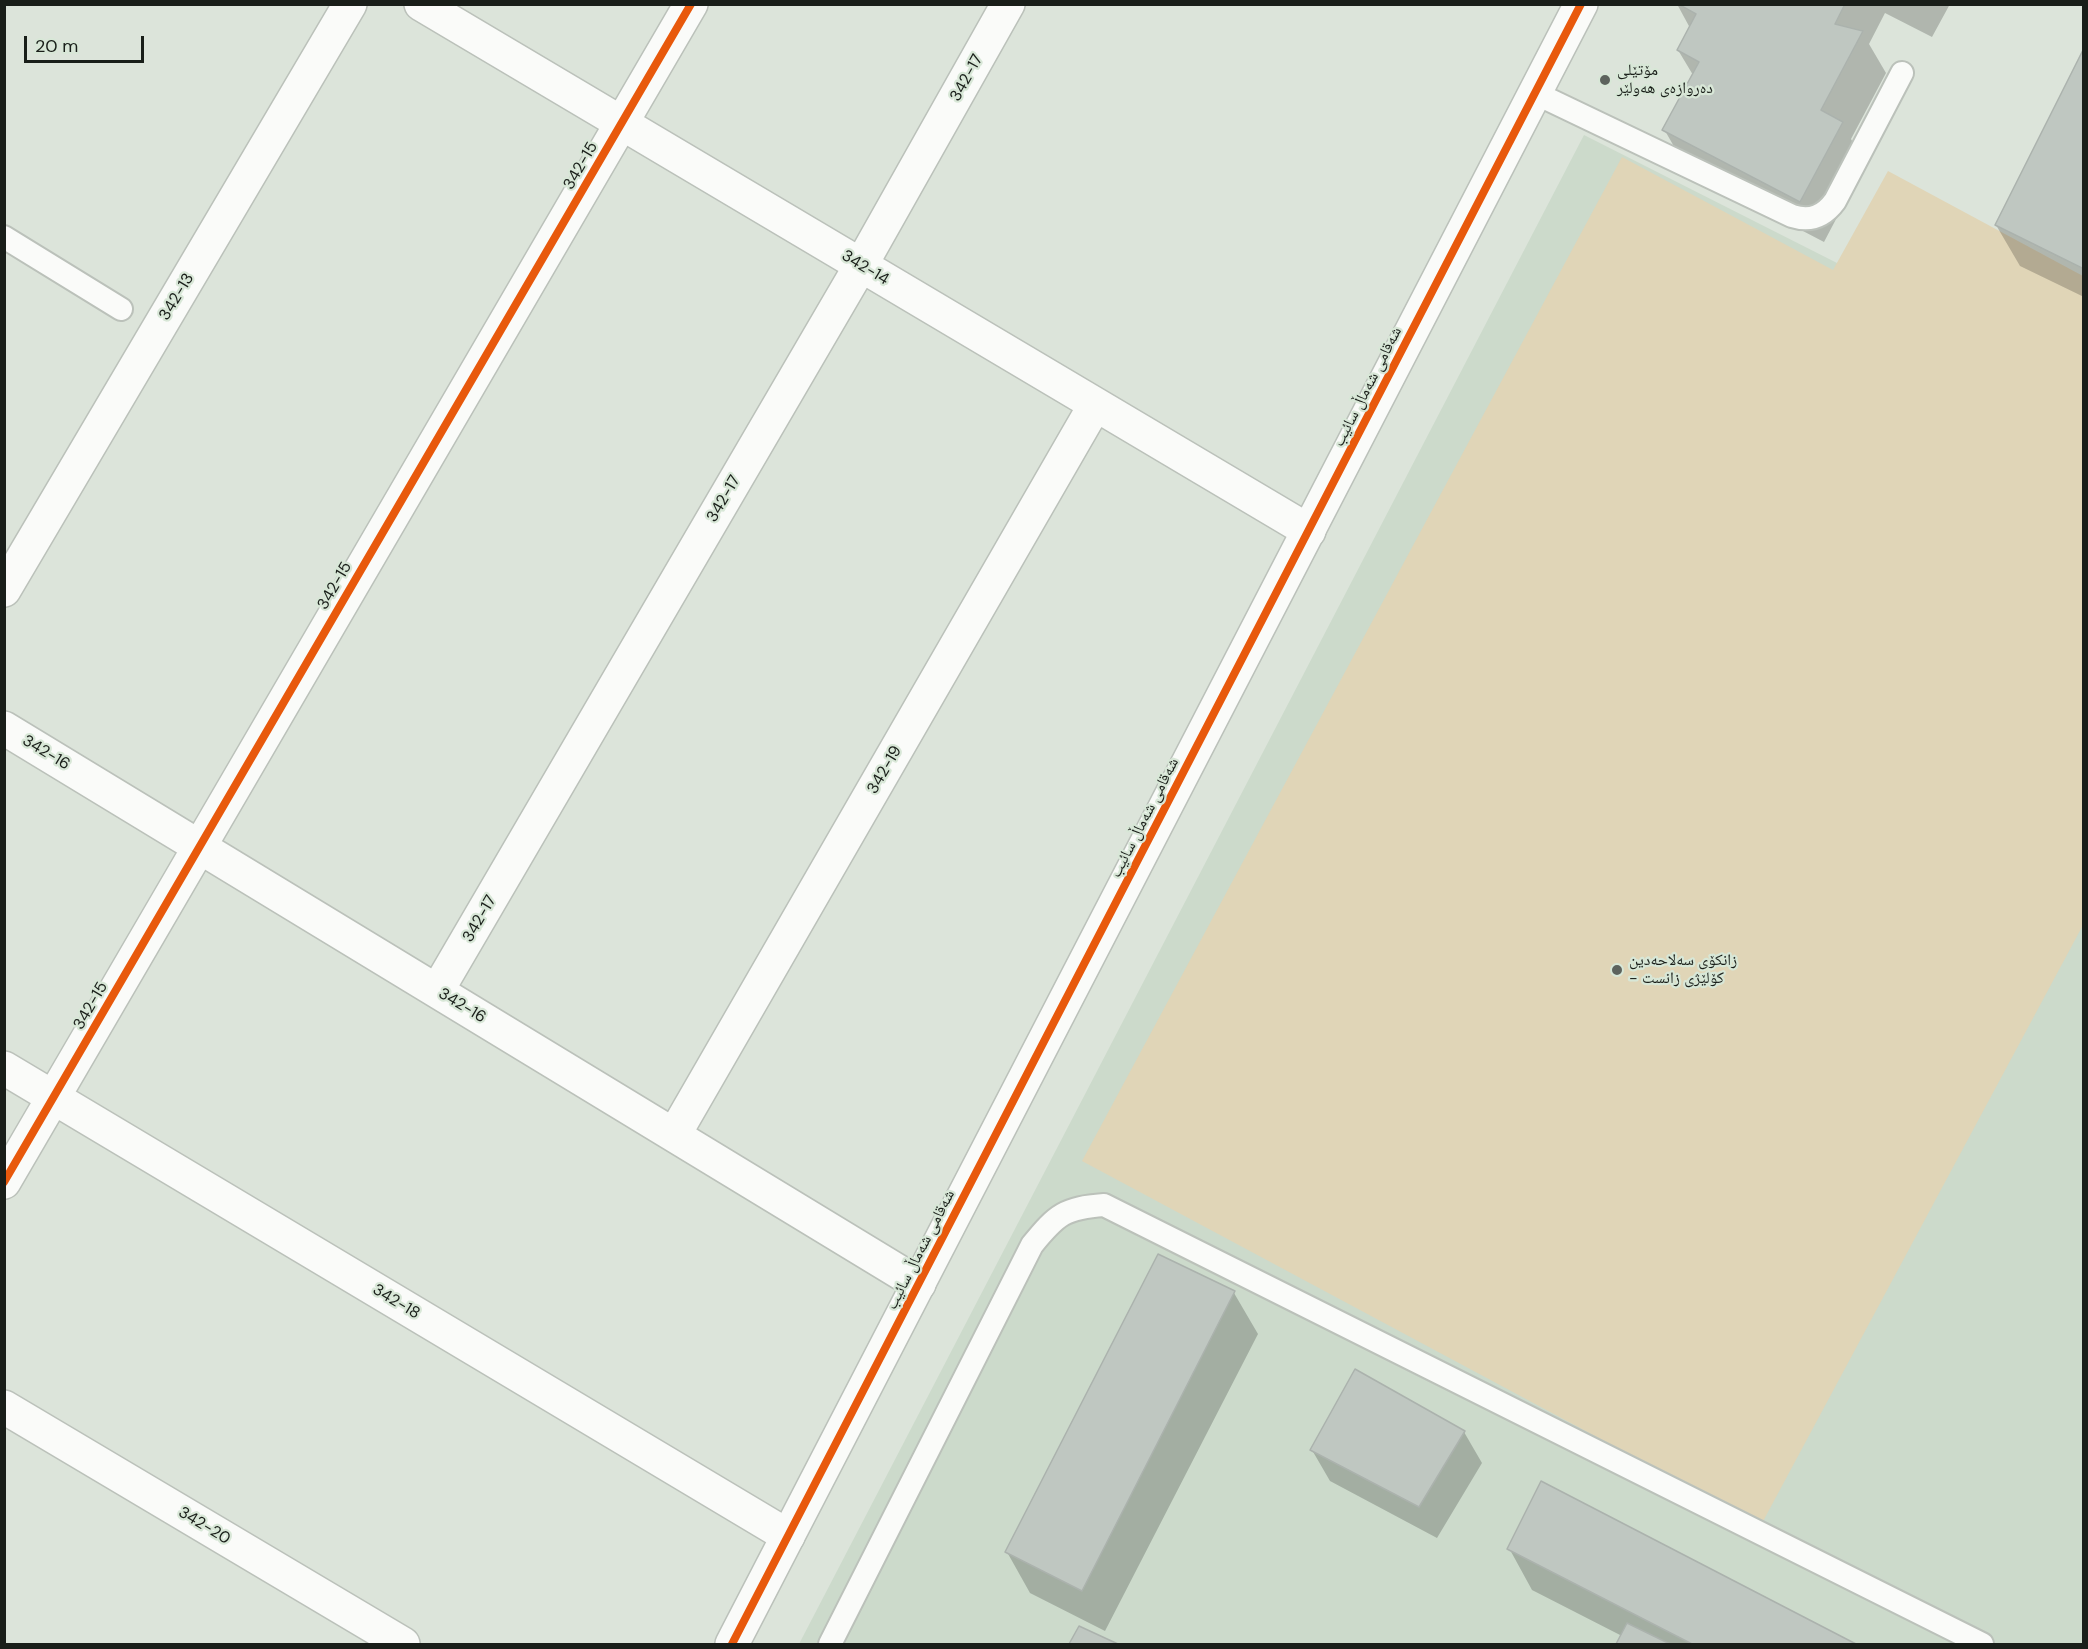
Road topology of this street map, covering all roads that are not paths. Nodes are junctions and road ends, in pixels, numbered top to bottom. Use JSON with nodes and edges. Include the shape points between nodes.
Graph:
{"nodes":[{"id":1,"x":350,"y":4,"type":"edge"},
{"id":2,"x":421,"y":4,"type":"edge"},
{"id":3,"x":691,"y":4,"type":"edge"},
{"id":4,"x":1008,"y":4,"type":"edge"},
{"id":5,"x":1581,"y":4,"type":"edge"},
{"id":6,"x":1902,"y":73,"type":"dead end"},
{"id":7,"x":1535,"y":93,"type":"junction"},
{"id":8,"x":621,"y":123,"type":"junction"},
{"id":9,"x":4,"y":237,"type":"edge"},
{"id":10,"x":861,"y":265,"type":"junction"},
{"id":11,"x":121,"y":309,"type":"dead end"},
{"id":12,"x":1095,"y":405,"type":"junction"},
{"id":13,"x":1309,"y":531,"type":"junction"},
{"id":14,"x":4,"y":590,"type":"edge"},
{"id":15,"x":4,"y":728,"type":"edge"},
{"id":16,"x":199,"y":846,"type":"junction"},
{"id":17,"x":437,"y":991,"type":"junction"},
{"id":18,"x":4,"y":1068,"type":"edge"},
{"id":19,"x":53,"y":1097,"type":"junction"},
{"id":20,"x":674,"y":1135,"type":"junction"},
{"id":21,"x":4,"y":1182,"type":"edge"},
{"id":22,"x":919,"y":1284,"type":"junction"},
{"id":23,"x":4,"y":1407,"type":"edge"},
{"id":24,"x":788,"y":1536,"type":"junction"},
{"id":25,"x":403,"y":1644,"type":"edge"},
{"id":26,"x":732,"y":1644,"type":"edge"},
{"id":27,"x":830,"y":1644,"type":"edge"},
{"id":28,"x":1982,"y":1644,"type":"edge"}],
"edges":[{"from":1,"to":14,"type":"street","name":"342-13"},
{"from":2,"to":8,"type":"street","name":"342-14"},
{"from":3,"to":8,"type":"street","name":"342-15"},
{"from":4,"to":10,"type":"street","name":"342-17"},
{"from":5,"to":7,"type":"street","name":"شەقامی شەماڵ سائیب"},
{"from":6,"to":7,"type":"lane","via":[[1835,201],[1822,215],[1812,218],[1792,216]]},
{"from":7,"to":13,"type":"street","name":"شەقامی شەماڵ سائیب"},
{"from":8,"to":10,"type":"street","name":"342-14"},
{"from":8,"to":16,"type":"street","name":"342-15"},
{"from":9,"to":11,"type":"lane"},
{"from":10,"to":12,"type":"street","name":"342-14"},
{"from":10,"to":17,"type":"street","name":"342-17"},
{"from":12,"to":13,"type":"street","name":"342-14"},
{"from":12,"to":20,"type":"street","name":"342-19"},
{"from":13,"to":22,"type":"street","name":"شەقامی شەماڵ سائیب"},
{"from":15,"to":16,"type":"street","name":"342-16"},
{"from":16,"to":17,"type":"street","name":"342-16"},
{"from":16,"to":19,"type":"street","name":"342-15"},
{"from":17,"to":20,"type":"street","name":"342-16"},
{"from":18,"to":19,"type":"street","name":"342-18"},
{"from":19,"to":21,"type":"street","name":"342-15"},
{"from":19,"to":24,"type":"street","name":"342-18"},
{"from":20,"to":22,"type":"street","name":"342-16"},
{"from":22,"to":24,"type":"street","name":"شەقامی شەماڵ سائیب"},
{"from":23,"to":25,"type":"street","name":"342-20"},
{"from":24,"to":26,"type":"street","name":"شەقامی شەماڵ سائیب"},
{"from":27,"to":28,"type":"lane","via":[[1032,1245],[1050,1222],[1074,1208],[1104,1205]]}]}
